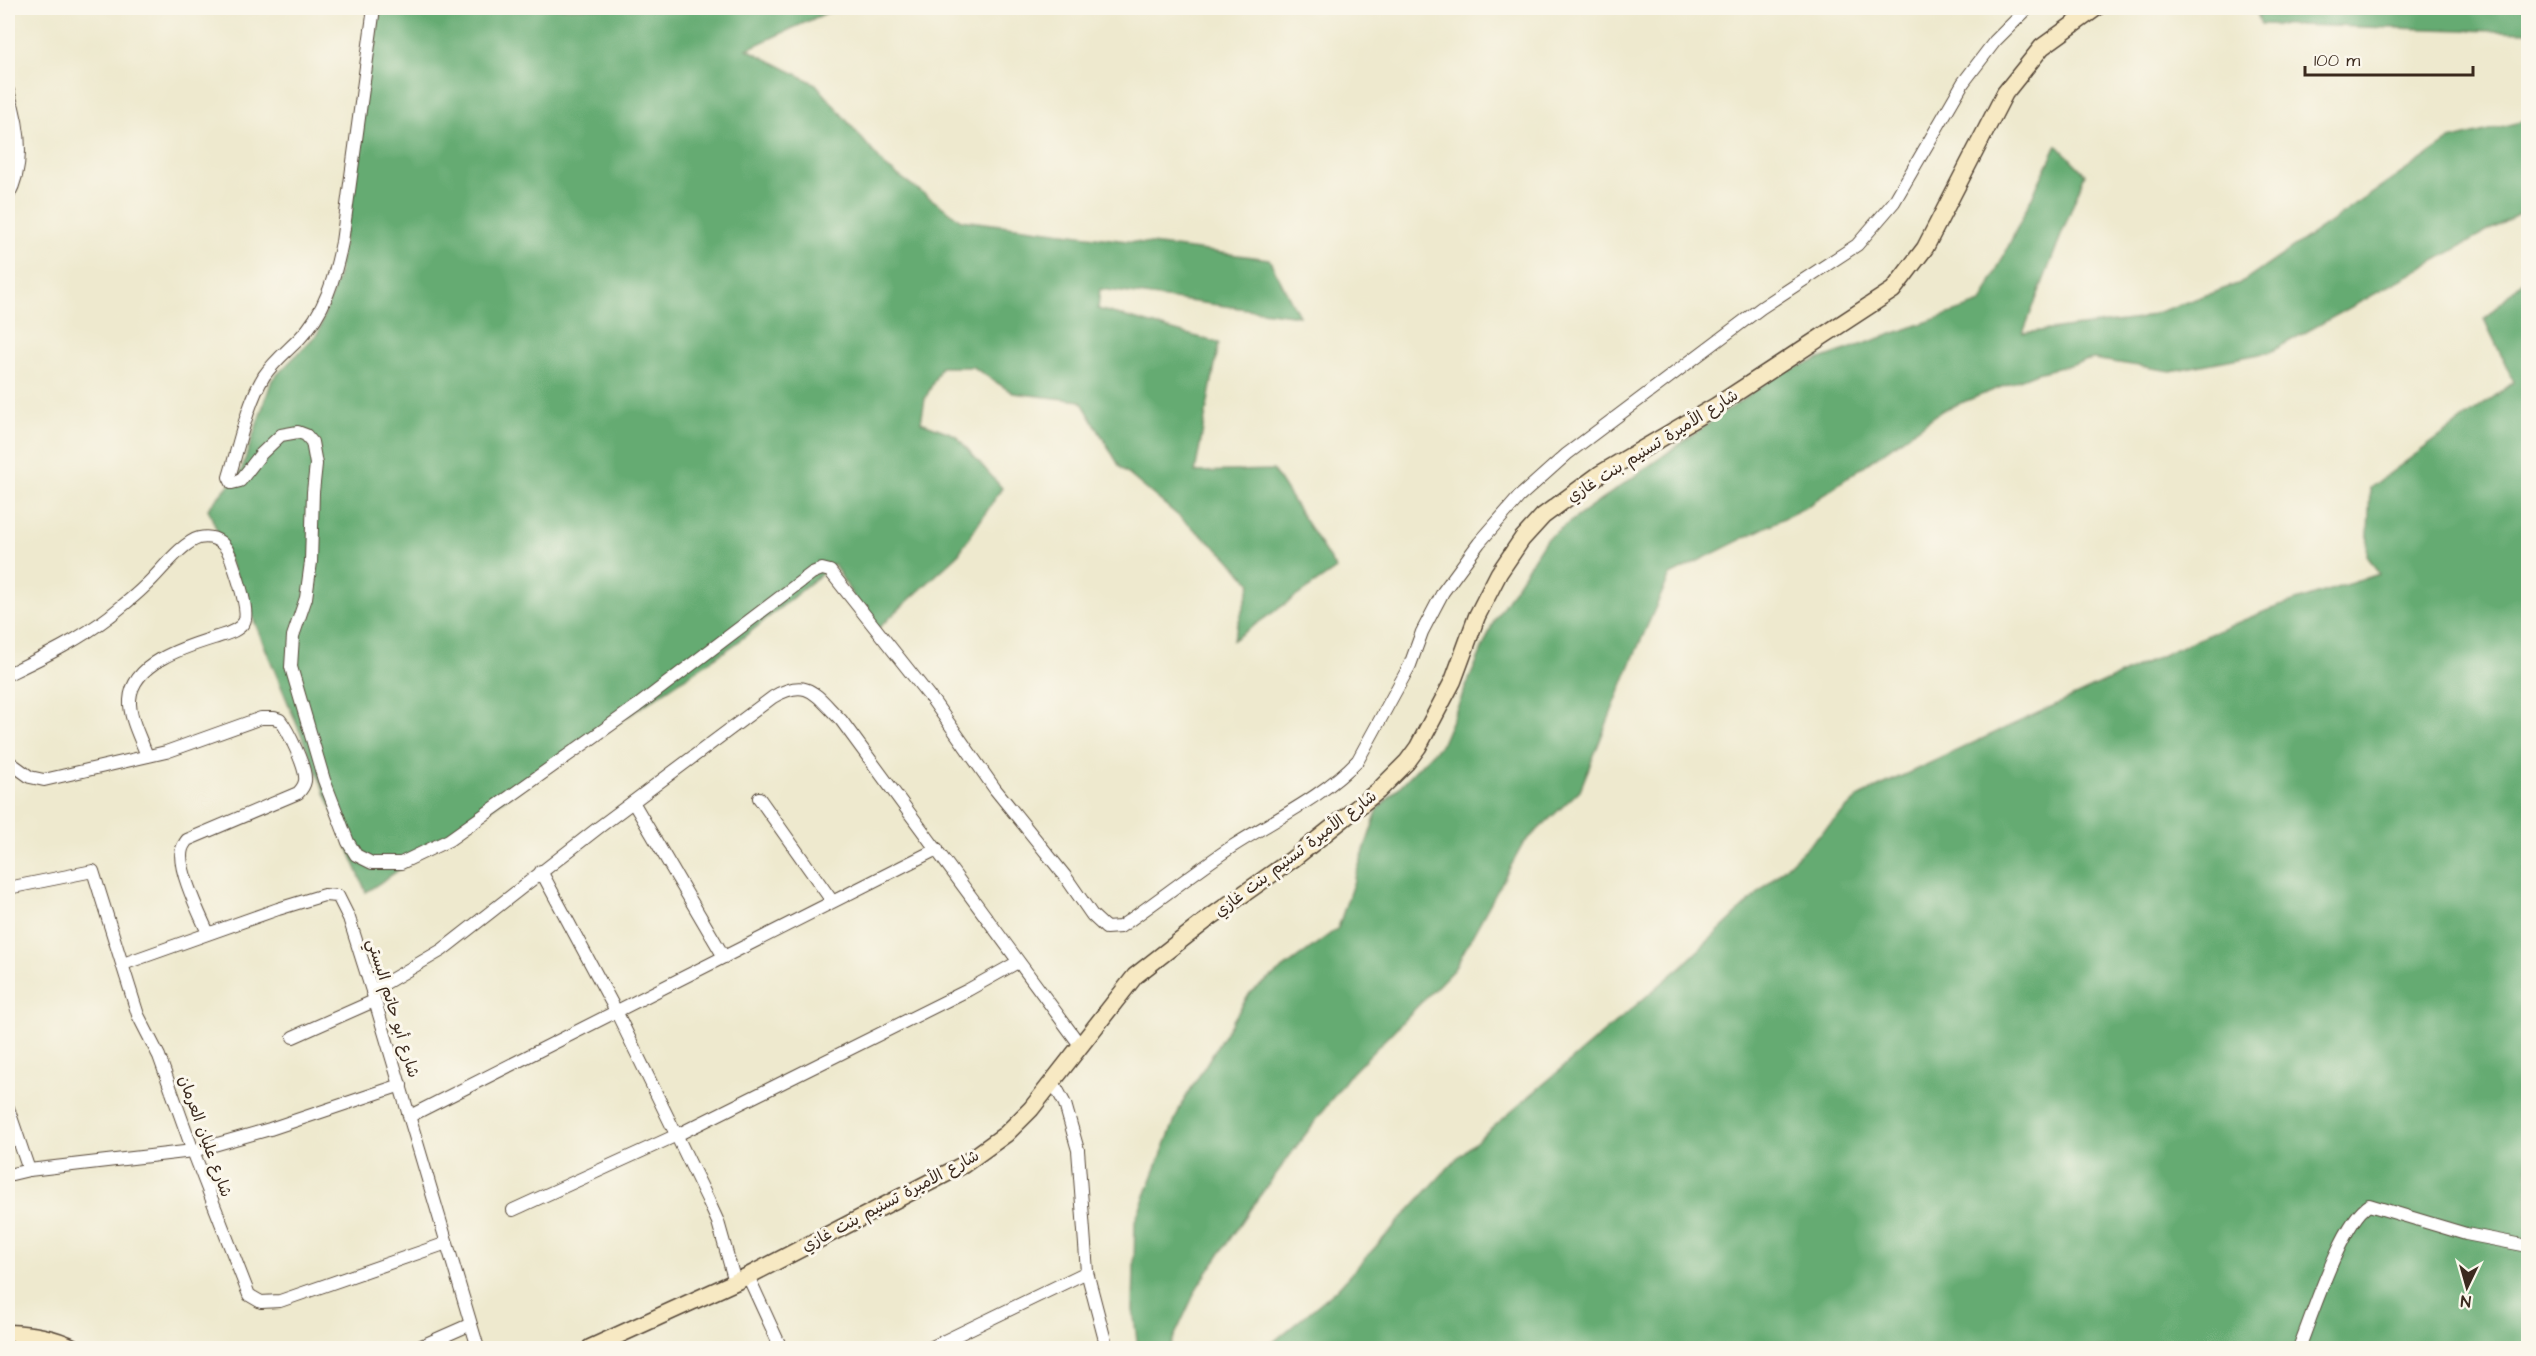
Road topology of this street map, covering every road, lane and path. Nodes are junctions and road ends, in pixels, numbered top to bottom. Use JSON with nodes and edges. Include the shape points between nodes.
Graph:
{"nodes":[{"id":1,"x":374,"y":8,"type":"edge"},
{"id":2,"x":2028,"y":8,"type":"edge"},
{"id":3,"x":2096,"y":8,"type":"edge"},
{"id":4,"x":8,"y":91,"type":"edge"},
{"id":5,"x":12,"y":169,"type":"edge"},
{"id":6,"x":8,"y":196,"type":"edge"},
{"id":7,"x":8,"y":674,"type":"edge"},
{"id":8,"x":147,"y":756,"type":"junction"},
{"id":9,"x":8,"y":761,"type":"edge"},
{"id":10,"x":759,"y":798,"type":"dead end"},
{"id":11,"x":633,"y":802,"type":"junction"},
{"id":12,"x":937,"y":849,"type":"junction"},
{"id":13,"x":541,"y":871,"type":"junction"},
{"id":14,"x":8,"y":888,"type":"edge"},
{"id":15,"x":832,"y":901,"type":"junction"},
{"id":16,"x":208,"y":933,"type":"junction"},
{"id":17,"x":724,"y":957,"type":"junction"},
{"id":18,"x":1018,"y":962,"type":"junction"},
{"id":19,"x":123,"y":964,"type":"junction"},
{"id":20,"x":373,"y":996,"type":"junction"},
{"id":21,"x":615,"y":1011,"type":"junction"},
{"id":22,"x":293,"y":1037,"type":"dead end"},
{"id":23,"x":1080,"y":1045,"type":"junction"},
{"id":24,"x":1052,"y":1080,"type":"junction"},
{"id":25,"x":401,"y":1085,"type":"junction"},
{"id":26,"x":8,"y":1108,"type":"edge"},
{"id":27,"x":410,"y":1116,"type":"junction"},
{"id":28,"x":677,"y":1135,"type":"junction"},
{"id":29,"x":193,"y":1151,"type":"junction"},
{"id":30,"x":29,"y":1170,"type":"junction"},
{"id":31,"x":8,"y":1175,"type":"edge"},
{"id":32,"x":513,"y":1210,"type":"dead end"},
{"id":33,"x":447,"y":1243,"type":"junction"},
{"id":34,"x":2529,"y":1246,"type":"edge"},
{"id":35,"x":1088,"y":1272,"type":"junction"},
{"id":36,"x":742,"y":1279,"type":"junction"},
{"id":37,"x":470,"y":1325,"type":"junction"},
{"id":38,"x":8,"y":1333,"type":"edge"},
{"id":39,"x":75,"y":1348,"type":"edge"},
{"id":40,"x":417,"y":1348,"type":"edge"},
{"id":41,"x":478,"y":1348,"type":"edge"},
{"id":42,"x":590,"y":1348,"type":"edge"},
{"id":43,"x":782,"y":1348,"type":"edge"},
{"id":44,"x":930,"y":1348,"type":"edge"},
{"id":45,"x":1107,"y":1348,"type":"edge"},
{"id":46,"x":2299,"y":1348,"type":"edge"}],
"edges":[{"from":1,"to":2,"type":"street","via":[[342,242],[333,280],[308,328],[263,377],[229,477],[232,483],[240,481],[276,438],[286,432],[303,433],[312,442],[316,464],[309,582],[293,636],[291,667],[324,780],[356,855],[372,863],[401,863],[449,840],[822,569],[830,571],[934,702],[1092,915],[1102,926],[1113,929],[1346,773],[1358,760],[1410,665],[1443,592],[1519,497],[1567,454],[1761,308],[1857,245],[1894,202],[1963,83],[1995,41]]},
{"from":3,"to":23,"type":"main road","name":"شارع الأميرة تسنيم بنت غازي","via":[[2042,47],[2005,93],[1925,248],[1893,290],[1716,406],[1600,474],[1543,516],[1499,573],[1477,616],[1453,681],[1407,762],[1378,791],[1293,859],[1151,962],[1129,983]]},
{"from":4,"to":5,"type":"street","via":[[17,130]]},
{"from":5,"to":6,"type":"street"},
{"from":7,"to":8,"type":"street","via":[[70,642],[109,616],[197,539],[217,539],[226,546],[239,580],[245,621],[234,631],[167,656],[139,677],[130,700]]},
{"from":8,"to":9,"type":"street","via":[[44,780],[30,777]]},
{"from":8,"to":16,"type":"street","via":[[270,717],[283,724],[303,768],[305,782],[298,793],[187,840],[181,860]]},
{"from":10,"to":15,"type":"street"},
{"from":11,"to":12,"type":"street","via":[[773,698],[800,687],[811,692],[841,720]]},
{"from":11,"to":13,"type":"street"},
{"from":11,"to":17,"type":"street"},
{"from":12,"to":15,"type":"street"},
{"from":12,"to":18,"type":"street"},
{"from":13,"to":20,"type":"street","via":[[442,950]]},
{"from":13,"to":21,"type":"street"},
{"from":14,"to":19,"type":"street","name":"شارع عليان العرمان","via":[[93,872]]},
{"from":15,"to":17,"type":"street"},
{"from":16,"to":19,"type":"street","name":"شارع أبو حاتم البستي"},
{"from":16,"to":20,"type":"street","name":"شارع أبو حاتم البستي","via":[[324,895],[338,896]]},
{"from":17,"to":21,"type":"street"},
{"from":18,"to":23,"type":"street"},
{"from":18,"to":28,"type":"street"},
{"from":19,"to":29,"type":"street","name":"شارع عليان العرمان","via":[[138,1016],[159,1056]]},
{"from":20,"to":22,"type":"street"},
{"from":20,"to":25,"type":"street","name":"شارع أبو حاتم البستي"},
{"from":21,"to":27,"type":"street"},
{"from":21,"to":28,"type":"street"},
{"from":23,"to":24,"type":"main road","name":"شارع الأميرة تسنيم بنت غازي"},
{"from":24,"to":35,"type":"street","via":[[1065,1104],[1078,1150]]},
{"from":24,"to":36,"type":"main road","name":"شارع الأميرة تسنيم بنت غازي","via":[[1006,1134],[963,1165]]},
{"from":25,"to":27,"type":"street","name":"شارع أبو حاتم البستي"},
{"from":25,"to":29,"type":"street"},
{"from":26,"to":30,"type":"street"},
{"from":27,"to":33,"type":"street","name":"شارع أبو حاتم البستي"},
{"from":28,"to":32,"type":"street"},
{"from":28,"to":36,"type":"street"},
{"from":29,"to":30,"type":"street"},
{"from":29,"to":33,"type":"street","name":"شارع عليان العرمان","via":[[243,1282],[255,1300],[280,1301]]},
{"from":30,"to":31,"type":"street"},
{"from":33,"to":37,"type":"street","name":"شارع أبو حاتم البستي"},
{"from":34,"to":46,"type":"street","via":[[2466,1234],[2369,1205],[2342,1241]]},
{"from":35,"to":44,"type":"street"},
{"from":35,"to":45,"type":"street"},
{"from":36,"to":42,"type":"main road","name":"شارع الأميرة تسنيم بنت غازي"},
{"from":36,"to":43,"type":"street"},
{"from":37,"to":40,"type":"street"},
{"from":37,"to":41,"type":"street","name":"شارع أبو حاتم البستي"},
{"from":38,"to":39,"type":"main road","via":[[59,1340]]}]}
